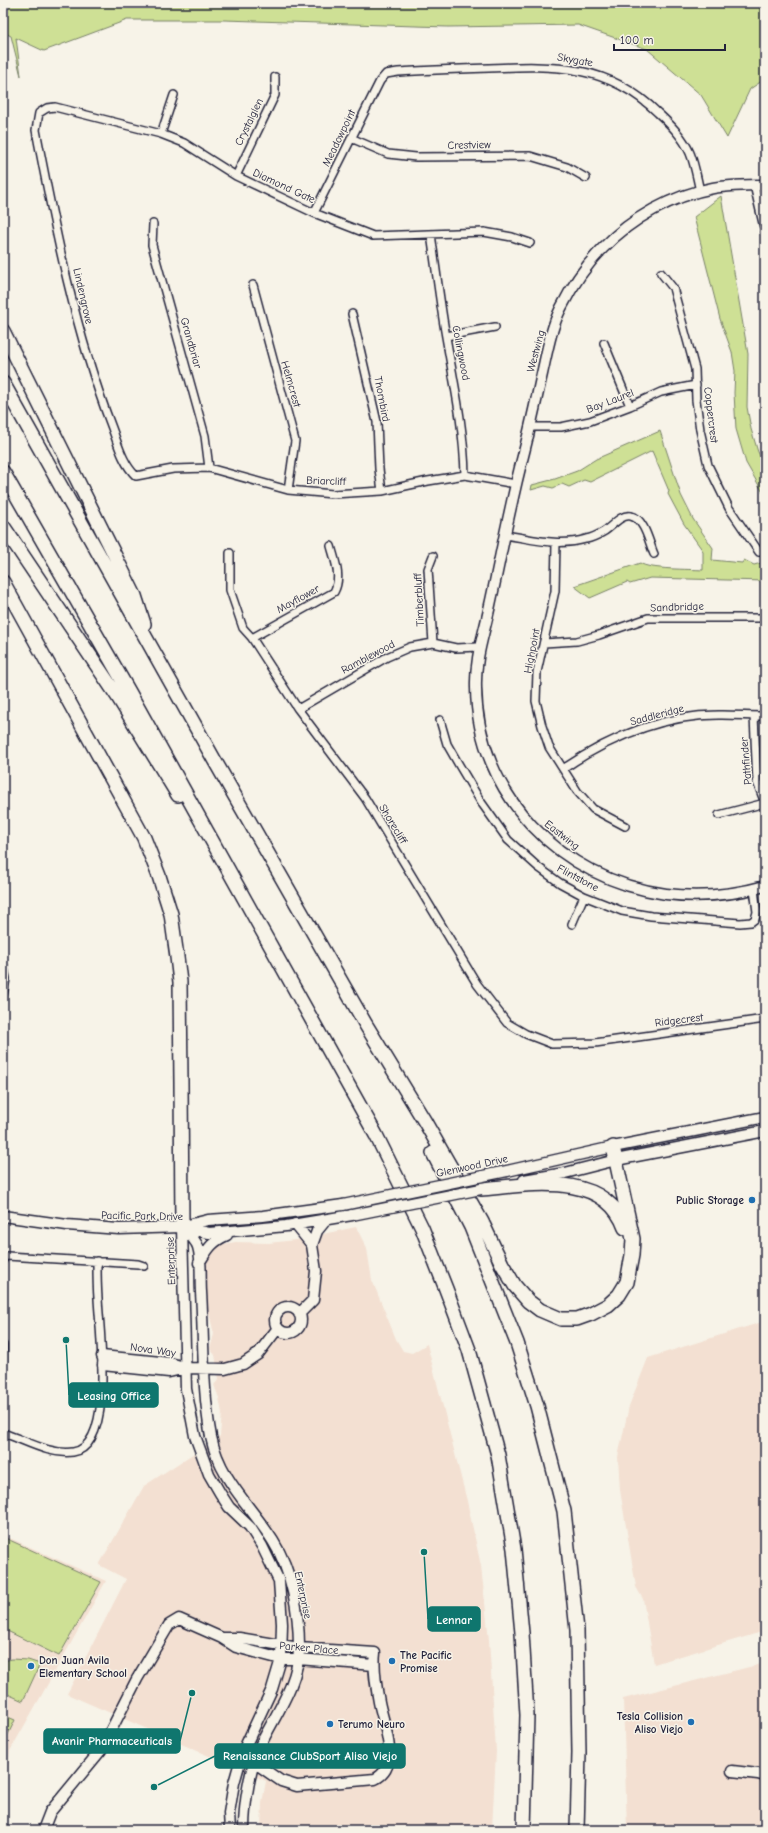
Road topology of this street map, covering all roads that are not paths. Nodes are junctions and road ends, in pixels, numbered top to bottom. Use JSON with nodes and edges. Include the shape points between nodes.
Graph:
{"nodes":[{"id":1,"x":386,"y":74,"type":"joint"},
{"id":2,"x":275,"y":77,"type":"dead end"},
{"id":3,"x":174,"y":95,"type":"dead end"},
{"id":4,"x":39,"y":113,"type":"joint"},
{"id":5,"x":161,"y":134,"type":"junction"},
{"id":6,"x":351,"y":138,"type":"junction"},
{"id":7,"x":236,"y":176,"type":"junction"},
{"id":8,"x":586,"y":178,"type":"dead end"},
{"id":9,"x":754,"y":184,"type":"junction"},
{"id":10,"x":765,"y":185,"type":"edge"},
{"id":11,"x":700,"y":191,"type":"junction"},
{"id":12,"x":314,"y":213,"type":"junction"},
{"id":13,"x":154,"y":224,"type":"dead end"},
{"id":14,"x":765,"y":232,"type":"edge"},
{"id":15,"x":431,"y":234,"type":"junction"},
{"id":16,"x":530,"y":244,"type":"dead end"},
{"id":17,"x":662,"y":273,"type":"dead end"},
{"id":18,"x":253,"y":285,"type":"dead end"},
{"id":19,"x":352,"y":314,"type":"dead end"},
{"id":20,"x":495,"y":327,"type":"dead end"},
{"id":21,"x":3,"y":331,"type":"edge"},
{"id":22,"x":446,"y":336,"type":"junction"},
{"id":23,"x":604,"y":343,"type":"dead end"},
{"id":24,"x":3,"y":383,"type":"edge"},
{"id":25,"x":696,"y":385,"type":"junction"},
{"id":26,"x":630,"y":406,"type":"junction"},
{"id":27,"x":530,"y":427,"type":"junction"},
{"id":28,"x":209,"y":468,"type":"junction"},
{"id":29,"x":3,"y":472,"type":"edge"},
{"id":30,"x":136,"y":476,"type":"joint"},
{"id":31,"x":464,"y":476,"type":"junction"},
{"id":32,"x":516,"y":484,"type":"junction"},
{"id":33,"x":288,"y":490,"type":"junction"},
{"id":34,"x":382,"y":491,"type":"junction"},
{"id":35,"x":3,"y":526,"type":"edge"},
{"id":36,"x":505,"y":535,"type":"junction"},
{"id":37,"x":556,"y":543,"type":"junction"},
{"id":38,"x":331,"y":546,"type":"dead end"},
{"id":39,"x":759,"y":552,"type":"dead end"},
{"id":40,"x":230,"y":553,"type":"dead end"},
{"id":41,"x":654,"y":554,"type":"dead end"},
{"id":42,"x":433,"y":556,"type":"dead end"},
{"id":43,"x":3,"y":582,"type":"edge"},
{"id":44,"x":765,"y":618,"type":"edge"},
{"id":45,"x":252,"y":638,"type":"junction"},
{"id":46,"x":433,"y":643,"type":"junction"},
{"id":47,"x":544,"y":643,"type":"junction"},
{"id":48,"x":479,"y":646,"type":"junction"},
{"id":49,"x":151,"y":649,"type":"junction"},
{"id":50,"x":298,"y":709,"type":"junction"},
{"id":51,"x":754,"y":716,"type":"junction"},
{"id":52,"x":765,"y":716,"type":"edge"},
{"id":53,"x":440,"y":720,"type":"dead end"},
{"id":54,"x":563,"y":770,"type":"junction"},
{"id":55,"x":765,"y":803,"type":"edge"},
{"id":56,"x":719,"y":815,"type":"dead end"},
{"id":57,"x":625,"y":826,"type":"dead end"},
{"id":58,"x":765,"y":886,"type":"edge"},
{"id":59,"x":754,"y":889,"type":"junction"},
{"id":60,"x":584,"y":896,"type":"junction"},
{"id":61,"x":572,"y":924,"type":"dead end"},
{"id":62,"x":3,"y":963,"type":"edge"},
{"id":63,"x":282,"y":964,"type":"junction"},
{"id":64,"x":3,"y":996,"type":"edge"},
{"id":65,"x":765,"y":1019,"type":"edge"},
{"id":66,"x":366,"y":1025,"type":"junction"},
{"id":67,"x":595,"y":1043,"type":"joint"},
{"id":68,"x":765,"y":1117,"type":"edge"},
{"id":69,"x":765,"y":1131,"type":"edge"},
{"id":70,"x":613,"y":1147,"type":"junction"},
{"id":71,"x":616,"y":1160,"type":"junction"},
{"id":72,"x":515,"y":1184,"type":"junction"},
{"id":73,"x":481,"y":1189,"type":"joint"},
{"id":74,"x":3,"y":1216,"type":"edge"},
{"id":75,"x":326,"y":1220,"type":"junction"},
{"id":76,"x":295,"y":1224,"type":"junction"},
{"id":77,"x":182,"y":1227,"type":"junction"},
{"id":78,"x":233,"y":1232,"type":"junction"},
{"id":79,"x":312,"y":1245,"type":"junction"},
{"id":80,"x":632,"y":1255,"type":"junction"},
{"id":81,"x":3,"y":1260,"type":"edge"},
{"id":82,"x":97,"y":1261,"type":"junction"},
{"id":83,"x":199,"y":1264,"type":"junction"},
{"id":84,"x":144,"y":1266,"type":"dead end"},
{"id":85,"x":297,"y":1311,"type":"junction"},
{"id":86,"x":278,"y":1328,"type":"junction"},
{"id":87,"x":3,"y":1345,"type":"edge"},
{"id":88,"x":103,"y":1360,"type":"junction"},
{"id":89,"x":3,"y":1365,"type":"edge"},
{"id":90,"x":187,"y":1368,"type":"junction"},
{"id":91,"x":204,"y":1369,"type":"junction"},
{"id":92,"x":3,"y":1433,"type":"edge"},
{"id":93,"x":222,"y":1638,"type":"junction"},
{"id":94,"x":281,"y":1645,"type":"junction"},
{"id":95,"x":299,"y":1648,"type":"junction"},
{"id":96,"x":281,"y":1659,"type":"junction"},
{"id":97,"x":298,"y":1659,"type":"junction"},
{"id":98,"x":374,"y":1666,"type":"junction"},
{"id":99,"x":255,"y":1763,"type":"junction"},
{"id":100,"x":732,"y":1771,"type":"dead end"},
{"id":101,"x":765,"y":1776,"type":"edge"},
{"id":102,"x":43,"y":1830,"type":"edge"},
{"id":103,"x":230,"y":1830,"type":"edge"},
{"id":104,"x":244,"y":1830,"type":"edge"},
{"id":105,"x":524,"y":1830,"type":"edge"},
{"id":106,"x":577,"y":1830,"type":"edge"}],
"edges":[{"from":1,"to":6,"type":"street","name":"Meadowpoint"},
{"from":1,"to":11,"type":"street","name":"Skygate","via":[[540,66],[604,77],[650,105],[676,130],[690,153]]},
{"from":2,"to":7,"type":"street","name":"Crystalglen","via":[[275,95]]},
{"from":3,"to":5,"type":"street"},
{"from":4,"to":5,"type":"street","name":"Diamond Gate","via":[[55,107]]},
{"from":4,"to":30,"type":"street","name":"Lindengrove","via":[[36,130],[79,328],[109,420],[128,469]]},
{"from":5,"to":7,"type":"street","name":"Diamond Gate","via":[[190,146]]},
{"from":6,"to":8,"type":"street","name":"Crestview","via":[[388,154],[416,157],[530,156],[567,167]]},
{"from":6,"to":12,"type":"street","name":"Meadowpoint"},
{"from":7,"to":12,"type":"street","name":"Diamond Gate"},
{"from":9,"to":10,"type":"main road","name":"Westwing"},
{"from":9,"to":11,"type":"main road","name":"Westwing"},
{"from":9,"to":14,"type":"street"},
{"from":11,"to":27,"type":"main road","name":"Westwing","via":[[654,209],[628,224],[579,276],[560,310],[547,351]]},
{"from":12,"to":15,"type":"street","name":"Diamond Gate","via":[[373,236]]},
{"from":13,"to":28,"type":"street","name":"Grandbriar","via":[[152,246],[206,436]]},
{"from":15,"to":16,"type":"street","name":"Diamond Gate","via":[[484,232],[512,237]]},
{"from":15,"to":22,"type":"street","name":"Collingwood"},
{"from":17,"to":25,"type":"street","name":"Coppercrest","via":[[673,288],[695,369]]},
{"from":18,"to":33,"type":"street","name":"Helmcrest","via":[[295,441]]},
{"from":19,"to":34,"type":"street","name":"Thornbird","via":[[377,422]]},
{"from":20,"to":22,"type":"street"},
{"from":21,"to":49,"type":"highway","via":[[135,596]]},
{"from":22,"to":31,"type":"street","name":"Collingwood","via":[[459,400],[464,444]]},
{"from":23,"to":26,"type":"street"},
{"from":24,"to":49,"type":"highway"},
{"from":25,"to":26,"type":"street","name":"Bay Laurel","via":[[661,392]]},
{"from":25,"to":39,"type":"street","name":"Coppercrest","via":[[700,430],[708,465],[729,508]]},
{"from":26,"to":27,"type":"street","name":"Bay Laurel","via":[[590,421],[561,427]]},
{"from":27,"to":32,"type":"main road","name":"Westwing"},
{"from":28,"to":30,"type":"street","name":"Briarcliff","via":[[173,469]]},
{"from":28,"to":33,"type":"street","name":"Briarcliff"},
{"from":29,"to":63,"type":"highway"},
{"from":31,"to":32,"type":"street","name":"Briarcliff"},
{"from":31,"to":34,"type":"street","name":"Briarcliff"},
{"from":32,"to":36,"type":"main road","name":"Westwing"},
{"from":33,"to":34,"type":"street","name":"Briarcliff","via":[[333,494]]},
{"from":35,"to":63,"type":"highway","via":[[118,697]]},
{"from":36,"to":37,"type":"street"},
{"from":36,"to":48,"type":"main road","name":"Westwing"},
{"from":37,"to":41,"type":"street","via":[[596,536],[621,518],[631,516],[642,525]]},
{"from":37,"to":47,"type":"street","name":"Highpoint","via":[[555,591]]},
{"from":38,"to":45,"type":"street","name":"Mayflower","via":[[338,576],[334,592]]},
{"from":40,"to":45,"type":"street","name":"Shorecliff","via":[[230,590],[244,628]]},
{"from":42,"to":46,"type":"street","name":"Timberbluff","via":[[428,569]]},
{"from":43,"to":77,"type":"highway","via":[[144,838],[171,914],[180,982]]},
{"from":44,"to":47,"type":"street","name":"Sandbridge","via":[[648,618],[577,641]]},
{"from":45,"to":50,"type":"street","name":"Shorecliff"},
{"from":46,"to":48,"type":"street","name":"Ramblewood","via":[[456,648]]},
{"from":46,"to":50,"type":"street","name":"Ramblewood","via":[[410,647],[387,658]]},
{"from":47,"to":54,"type":"street","name":"Highpoint","via":[[537,672],[536,701],[549,746]]},
{"from":48,"to":59,"type":"main road","name":"Eastwing","via":[[476,702],[487,751],[500,783],[534,829],[571,858],[593,871],[638,888],[666,894],[706,896]]},
{"from":49,"to":66,"type":"highway"},
{"from":50,"to":67,"type":"street","name":"Shorecliff","via":[[365,798],[477,984],[507,1023],[552,1044]]},
{"from":51,"to":52,"type":"street","name":"Saddleridge"},
{"from":51,"to":54,"type":"street","name":"Saddleridge","via":[[721,714],[685,718],[642,728],[611,740]]},
{"from":51,"to":55,"type":"street","name":"Pathfinder","via":[[757,782]]},
{"from":53,"to":60,"type":"street","name":"Flintstone","via":[[447,744],[481,802],[508,840],[560,884]]},
{"from":54,"to":57,"type":"street","name":"Highpoint","via":[[593,809]]},
{"from":55,"to":56,"type":"street"},
{"from":58,"to":59,"type":"main road","name":"Eastwing"},
{"from":59,"to":60,"type":"street","name":"Flintstone","via":[[755,919],[740,923],[651,916],[622,911]]},
{"from":60,"to":61,"type":"street"},
{"from":62,"to":64,"type":"street","via":[[6,979]]},
{"from":63,"to":105,"type":"highway","via":[[376,1135],[422,1228],[469,1350],[484,1401],[498,1455],[514,1549],[522,1633],[527,1715]]},
{"from":65,"to":67,"type":"street","name":"Ridgecrest"},
{"from":66,"to":80,"type":"highway","via":[[463,1189],[515,1286],[528,1301],[540,1310],[561,1319],[577,1319],[591,1314],[608,1305],[619,1295],[627,1282]]},
{"from":66,"to":106,"type":"highway","via":[[471,1227],[518,1343],[537,1406],[564,1511],[577,1630]]},
{"from":68,"to":70,"type":"main road","name":"Glenwood Drive"},
{"from":69,"to":71,"type":"main road"},
{"from":70,"to":71,"type":"highway"},
{"from":70,"to":77,"type":"main road","name":"Glenwood Drive","bridge":true,"via":[[343,1204],[263,1216],[208,1220]]},
{"from":71,"to":72,"type":"main road"},
{"from":71,"to":80,"type":"highway","via":[[633,1238]]},
{"from":72,"to":73,"type":"highway"},
{"from":72,"to":80,"type":"highway","via":[[564,1185],[586,1189],[600,1196],[620,1215]]},
{"from":73,"to":75,"type":"main road","name":"Pacific Park Drive","bridge":true},
{"from":74,"to":77,"type":"main road","name":"Pacific Park Drive","via":[[119,1229]]},
{"from":75,"to":76,"type":"main road","name":"Pacific Park Drive"},
{"from":75,"to":79,"type":"main road"},
{"from":76,"to":78,"type":"main road","name":"Pacific Park Drive"},
{"from":76,"to":79,"type":"main road"},
{"from":77,"to":78,"type":"main road","name":"Pacific Park Drive","via":[[209,1233]]},
{"from":77,"to":83,"type":"main road","name":"Enterprise","via":[[198,1246]]},
{"from":77,"to":90,"type":"main road","name":"Enterprise"},
{"from":78,"to":83,"type":"main road","via":[[215,1240]]},
{"from":79,"to":85,"type":"main road","via":[[316,1271],[314,1294],[308,1295]]},
{"from":81,"to":82,"type":"street","via":[[7,1256]]},
{"from":82,"to":84,"type":"street"},
{"from":82,"to":88,"type":"street"},
{"from":83,"to":91,"type":"main road","name":"Enterprise"},
{"from":85,"to":86,"type":"main road","via":[[285,1307],[279,1311],[275,1321]]},
{"from":85,"to":86,"type":"main road","via":[[301,1323],[294,1332],[287,1333]]},
{"from":86,"to":91,"type":"main road","name":"Nova Way","via":[[258,1354],[243,1364],[225,1369]]},
{"from":87,"to":89,"type":"street"},
{"from":88,"to":90,"type":"main road","name":"Nova Way","via":[[169,1372]]},
{"from":88,"to":92,"type":"street","via":[[102,1397],[97,1422],[89,1441],[82,1448],[74,1452],[52,1450]]},
{"from":90,"to":91,"type":"main road","name":"Nova Way"},
{"from":90,"to":94,"type":"main road","name":"Enterprise","via":[[186,1389],[196,1436],[209,1474],[229,1506],[250,1527],[279,1581]]},
{"from":91,"to":95,"type":"main road","name":"Enterprise","via":[[212,1438],[218,1459],[231,1486],[274,1542],[281,1557],[290,1580],[298,1624]]},
{"from":93,"to":94,"type":"main road","name":"Parker Place","via":[[240,1638]]},
{"from":93,"to":96,"type":"main road","name":"Parker Place","via":[[236,1647]]},
{"from":93,"to":102,"type":"main road","name":"Parker Place","via":[[179,1619],[169,1625],[137,1679],[102,1750],[50,1812]]},
{"from":94,"to":95,"type":"main road","name":"Parker Place"},
{"from":94,"to":96,"type":"main road","name":"Enterprise"},
{"from":95,"to":97,"type":"main road","name":"Enterprise"},
{"from":95,"to":98,"type":"main road","name":"Parker Place","via":[[375,1653]]},
{"from":96,"to":97,"type":"main road","name":"Parker Place"},
{"from":96,"to":103,"type":"main road","name":"Enterprise","via":[[272,1689],[243,1751],[229,1813]]},
{"from":97,"to":98,"type":"main road","name":"Parker Place"},
{"from":97,"to":99,"type":"main road","name":"Enterprise","via":[[288,1693],[262,1743]]},
{"from":98,"to":99,"type":"main road","via":[[389,1748],[387,1770],[381,1776],[375,1779],[297,1786],[281,1781]]},
{"from":99,"to":104,"type":"main road","name":"Enterprise","via":[[245,1809]]},
{"from":100,"to":101,"type":"main road"}]}
